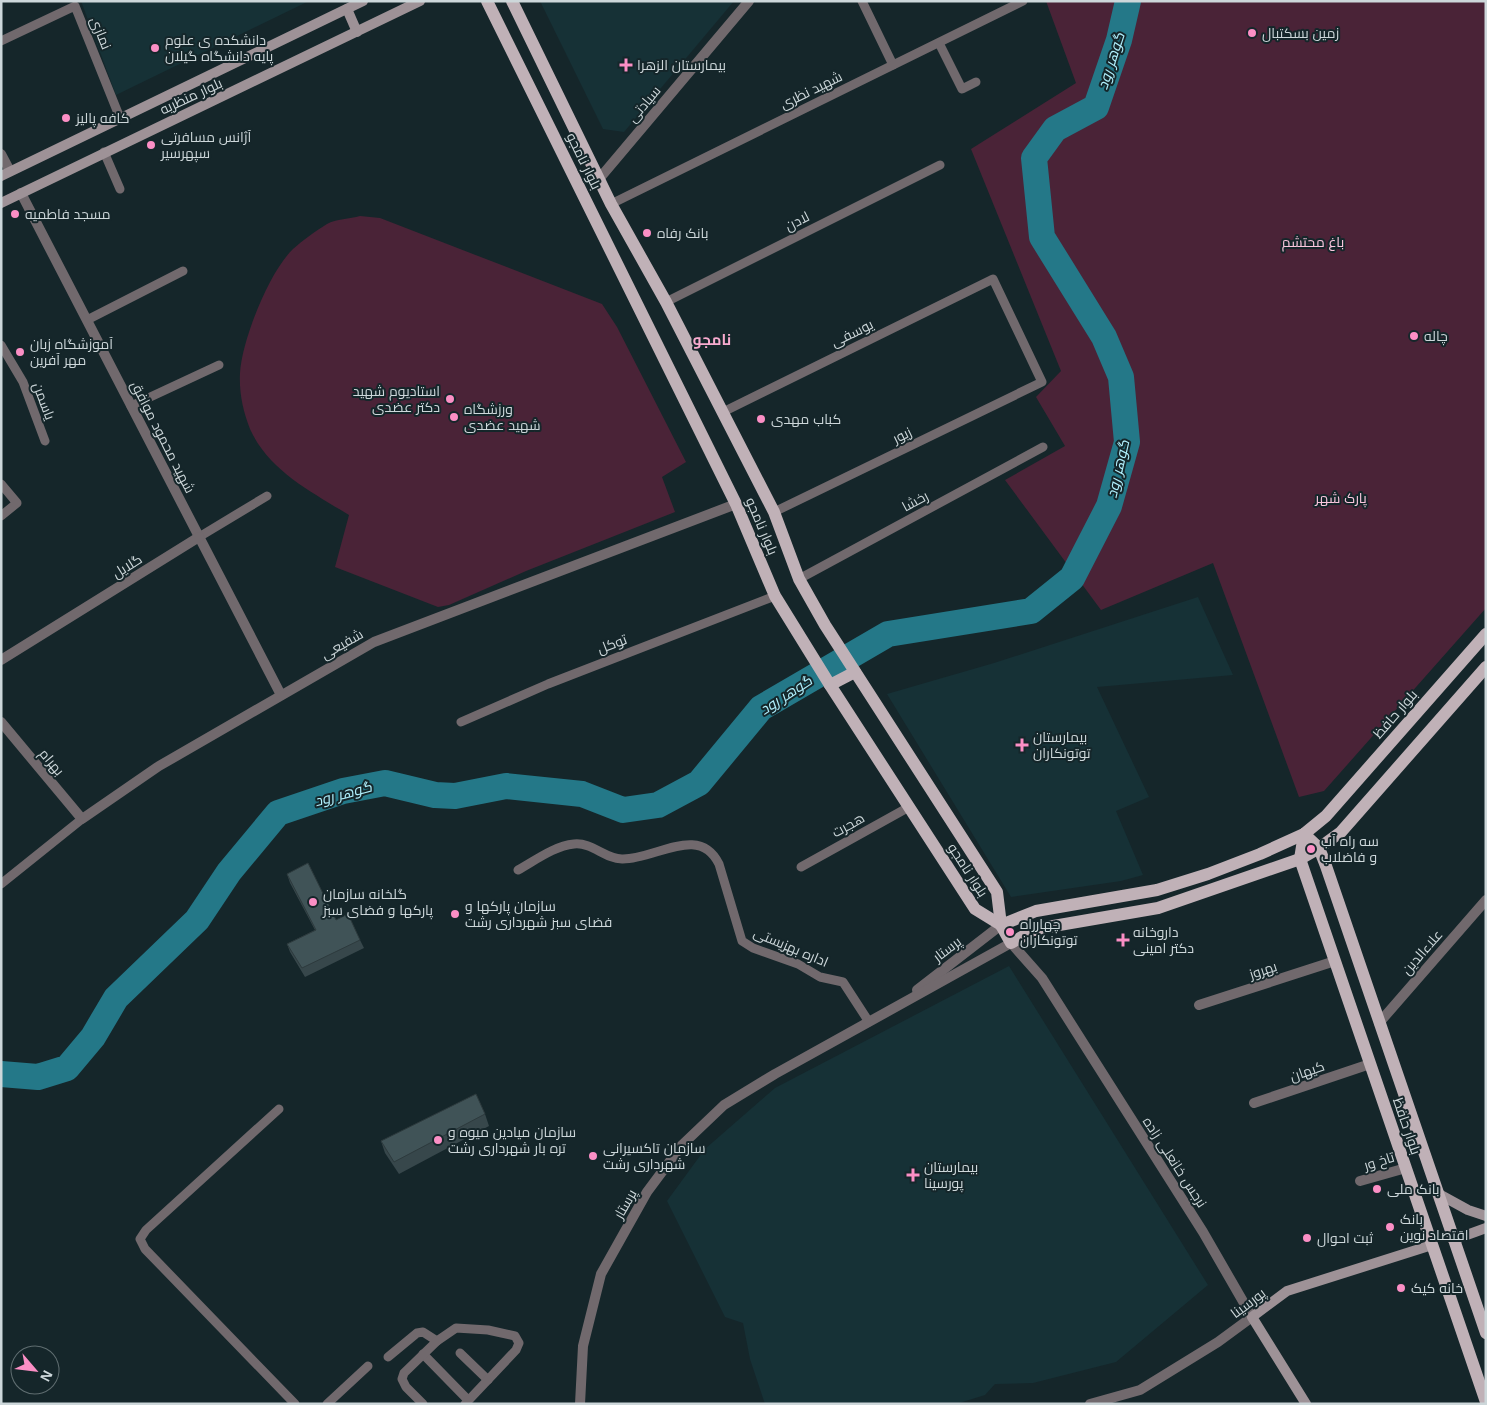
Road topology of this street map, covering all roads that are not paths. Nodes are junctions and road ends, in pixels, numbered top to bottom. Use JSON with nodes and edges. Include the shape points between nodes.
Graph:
{"nodes":[{"id":1,"x":363,"y":1,"type":"edge"},
{"id":2,"x":420,"y":1,"type":"edge"},
{"id":3,"x":487,"y":1,"type":"edge"},
{"id":4,"x":512,"y":1,"type":"edge"},
{"id":5,"x":749,"y":1,"type":"edge"},
{"id":6,"x":862,"y":1,"type":"edge"},
{"id":7,"x":1023,"y":1,"type":"edge"},
{"id":8,"x":347,"y":9,"type":"junction"},
{"id":9,"x":357,"y":32,"type":"junction"},
{"id":10,"x":1,"y":40,"type":"edge"},
{"id":11,"x":939,"y":43,"type":"junction"},
{"id":12,"x":543,"y":65,"type":"junction"},
{"id":13,"x":893,"y":65,"type":"junction"},
{"id":14,"x":524,"y":74,"type":"junction"},
{"id":15,"x":976,"y":82,"type":"dead end"},
{"id":16,"x":120,"y":118,"type":"junction"},
{"id":17,"x":104,"y":152,"type":"junction"},
{"id":18,"x":1,"y":154,"type":"edge"},
{"id":19,"x":940,"y":165,"type":"dead end"},
{"id":20,"x":6,"y":174,"type":"edge"},
{"id":21,"x":599,"y":179,"type":"junction"},
{"id":22,"x":120,"y":189,"type":"dead end"},
{"id":23,"x":21,"y":193,"type":"junction"},
{"id":24,"x":1,"y":203,"type":"edge"},
{"id":25,"x":611,"y":204,"type":"junction"},
{"id":26,"x":183,"y":271,"type":"dead end"},
{"id":27,"x":993,"y":280,"type":"joint"},
{"id":28,"x":666,"y":302,"type":"junction"},
{"id":29,"x":87,"y":320,"type":"junction"},
{"id":30,"x":1,"y":345,"type":"edge"},
{"id":31,"x":219,"y":365,"type":"dead end"},
{"id":32,"x":131,"y":406,"type":"junction"},
{"id":33,"x":723,"y":412,"type":"junction"},
{"id":34,"x":45,"y":441,"type":"dead end"},
{"id":35,"x":1043,"y":447,"type":"dead end"},
{"id":36,"x":1,"y":484,"type":"edge"},
{"id":37,"x":267,"y":496,"type":"dead end"},
{"id":38,"x":736,"y":504,"type":"junction"},
{"id":39,"x":774,"y":512,"type":"junction"},
{"id":40,"x":1,"y":516,"type":"edge"},
{"id":41,"x":200,"y":537,"type":"junction"},
{"id":42,"x":799,"y":579,"type":"junction"},
{"id":43,"x":775,"y":596,"type":"junction"},
{"id":44,"x":1486,"y":634,"type":"edge"},
{"id":45,"x":1,"y":660,"type":"edge"},
{"id":46,"x":1486,"y":667,"type":"edge"},
{"id":47,"x":855,"y":672,"type":"junction"},
{"id":48,"x":830,"y":685,"type":"junction"},
{"id":49,"x":281,"y":695,"type":"junction"},
{"id":50,"x":1,"y":722,"type":"edge"},
{"id":51,"x":461,"y":722,"type":"dead end"},
{"id":52,"x":909,"y":807,"type":"junction"},
{"id":53,"x":82,"y":819,"type":"junction"},
{"id":54,"x":1304,"y":834,"type":"junction"},
{"id":55,"x":1320,"y":848,"type":"junction"},
{"id":56,"x":1300,"y":859,"type":"junction"},
{"id":57,"x":801,"y":867,"type":"dead end"},
{"id":58,"x":518,"y":870,"type":"dead end"},
{"id":59,"x":1,"y":884,"type":"edge"},
{"id":60,"x":1486,"y":900,"type":"edge"},
{"id":61,"x":1001,"y":926,"type":"junction"},
{"id":62,"x":1010,"y":943,"type":"junction"},
{"id":63,"x":1335,"y":961,"type":"junction"},
{"id":64,"x":1199,"y":1005,"type":"dead end"},
{"id":65,"x":886,"y":1013,"type":"junction"},
{"id":66,"x":869,"y":1022,"type":"junction"},
{"id":67,"x":1379,"y":1023,"type":"junction"},
{"id":68,"x":1370,"y":1064,"type":"junction"},
{"id":69,"x":1254,"y":1104,"type":"dead end"},
{"id":70,"x":279,"y":1108,"type":"dead end"},
{"id":71,"x":1406,"y":1168,"type":"junction"},
{"id":72,"x":1360,"y":1181,"type":"dead end"},
{"id":73,"x":1437,"y":1192,"type":"junction"},
{"id":74,"x":1486,"y":1216,"type":"edge"},
{"id":75,"x":1486,"y":1228,"type":"edge"},
{"id":76,"x":1453,"y":1240,"type":"junction"},
{"id":77,"x":1432,"y":1245,"type":"junction"},
{"id":78,"x":1252,"y":1317,"type":"junction"},
{"id":79,"x":1486,"y":1333,"type":"edge"},
{"id":80,"x":437,"y":1341,"type":"junction"},
{"id":81,"x":460,"y":1353,"type":"dead end"},
{"id":82,"x":423,"y":1354,"type":"junction"},
{"id":83,"x":388,"y":1356,"type":"dead end"},
{"id":84,"x":368,"y":1366,"type":"dead end"},
{"id":85,"x":488,"y":1380,"type":"junction"},
{"id":86,"x":466,"y":1402,"type":"edge"},
{"id":87,"x":1486,"y":1402,"type":"edge"},
{"id":88,"x":295,"y":1404,"type":"edge"},
{"id":89,"x":327,"y":1404,"type":"edge"},
{"id":90,"x":424,"y":1404,"type":"edge"},
{"id":91,"x":580,"y":1404,"type":"edge"},
{"id":92,"x":1090,"y":1404,"type":"edge"},
{"id":93,"x":1306,"y":1404,"type":"edge"}],
"edges":[{"from":1,"to":8,"type":"main road","name":"بلوار منظریه"},
{"from":2,"to":9,"type":"main road","name":"بلوار منظریه"},
{"from":3,"to":14,"type":"main road","name":"بلوار نامجو"},
{"from":4,"to":12,"type":"main road","name":"بلوار نامجو"},
{"from":5,"to":21,"type":"street","name":"سیادتی"},
{"from":6,"to":13,"type":"lane"},
{"from":7,"to":11,"type":"lane","name":"شهید نظری"},
{"from":8,"to":9,"type":"main road"},
{"from":8,"to":16,"type":"main road","name":"بلوار منظریه"},
{"from":9,"to":17,"type":"main road","name":"بلوار منظریه"},
{"from":10,"to":16,"type":"lane","name":"نمازی","via":[[75,6]]},
{"from":11,"to":13,"type":"lane","name":"شهید نظری"},
{"from":11,"to":15,"type":"lane","via":[[962,89]]},
{"from":12,"to":14,"type":"main road"},
{"from":12,"to":21,"type":"main road","name":"بلوار نامجو"},
{"from":13,"to":25,"type":"lane","name":"شهید نظری"},
{"from":14,"to":38,"type":"main road","name":"بلوار نامجو"},
{"from":16,"to":20,"type":"main road","name":"بلوار منظریه"},
{"from":17,"to":22,"type":"lane"},
{"from":17,"to":23,"type":"main road","name":"بلوار منظریه"},
{"from":18,"to":20,"type":"street"},
{"from":19,"to":28,"type":"lane","name":"لادن"},
{"from":21,"to":25,"type":"main road","name":"بلوار نامجو"},
{"from":23,"to":24,"type":"main road","name":"بلوار منظریه"},
{"from":23,"to":29,"type":"street","name":"شهید محمود موافق"},
{"from":25,"to":28,"type":"main road","name":"بلوار نامجو"},
{"from":26,"to":29,"type":"lane"},
{"from":27,"to":33,"type":"lane","name":"یوسفی"},
{"from":27,"to":39,"type":"lane","name":"زیور","via":[[1042,382]]},
{"from":28,"to":33,"type":"main road","name":"بلوار نامجو"},
{"from":29,"to":32,"type":"street","name":"شهید محمود موافق"},
{"from":30,"to":34,"type":"lane","name":"یاسمن","via":[[23,382]]},
{"from":31,"to":32,"type":"lane"},
{"from":32,"to":41,"type":"street","name":"شهید محمود موافق"},
{"from":33,"to":39,"type":"main road","name":"بلوار نامجو"},
{"from":35,"to":42,"type":"lane","name":"رخشا"},
{"from":36,"to":40,"type":"lane","via":[[17,503]]},
{"from":37,"to":41,"type":"lane","name":"گلایل"},
{"from":38,"to":43,"type":"main road","name":"بلوار نامجو"},
{"from":38,"to":49,"type":"street","name":"شفیعی","via":[[374,642]]},
{"from":39,"to":42,"type":"main road","name":"بلوار نامجو"},
{"from":41,"to":45,"type":"street","name":"گلایل"},
{"from":41,"to":49,"type":"street","name":"شهید محمود موافق"},
{"from":42,"to":47,"type":"main road","name":"بلوار نامجو"},
{"from":43,"to":48,"type":"main road","name":"بلوار نامجو"},
{"from":43,"to":51,"type":"lane","name":"توکل","via":[[573,674]]},
{"from":44,"to":54,"type":"main road","name":"بلوار حافظ","via":[[1331,810]]},
{"from":46,"to":55,"type":"main road","via":[[1341,832]]},
{"from":47,"to":48,"type":"main road"},
{"from":47,"to":61,"type":"main road","name":"بلوار نامجو","via":[[996,892]]},
{"from":48,"to":52,"type":"main road","name":"بلوار نامجو"},
{"from":49,"to":53,"type":"street","name":"شفیعی","via":[[159,766]]},
{"from":50,"to":53,"type":"street","name":"بهرام"},
{"from":52,"to":57,"type":"lane","name":"هجرت"},
{"from":52,"to":61,"type":"main road","name":"بلوار نامجو","via":[[975,909]]},
{"from":53,"to":59,"type":"lane","name":"شفیعی"},
{"from":54,"to":55,"type":"main road"},
{"from":54,"to":56,"type":"main road","name":"بلوار حافظ"},
{"from":54,"to":61,"type":"main road","name":"بلوار حافظ","via":[[1260,854],[1157,890],[1036,911]]},
{"from":55,"to":56,"type":"main road"},
{"from":55,"to":67,"type":"main road","name":"بلوار حافظ"},
{"from":56,"to":62,"type":"main road","via":[[1158,908],[1036,929]]},
{"from":56,"to":63,"type":"main road","name":"بلوار حافظ"},
{"from":58,"to":66,"type":"lane","name":"اداره بهزیستی","via":[[555,849],[575,844],[622,859],[688,844],[704,846],[719,864],[742,941],[798,964],[813,974],[843,982]]},
{"from":60,"to":67,"type":"street","name":"علاءالدین"},
{"from":61,"to":62,"type":"main road"},
{"from":61,"to":65,"type":"street","name":"پرستار"},
{"from":62,"to":65,"type":"street","name":"پرستار"},
{"from":62,"to":78,"type":"street","name":"نرجس خانعلی زاده","via":[[1042,978],[1203,1232]]},
{"from":63,"to":64,"type":"street","name":"بهروز"},
{"from":63,"to":68,"type":"main road","name":"بلوار حافظ"},
{"from":65,"to":66,"type":"street","name":"پرستار"},
{"from":66,"to":91,"type":"street","name":"پرستار","via":[[724,1105],[682,1145],[647,1192],[601,1274],[583,1346]]},
{"from":67,"to":73,"type":"main road","name":"بلوار حافظ"},
{"from":68,"to":69,"type":"street","name":"کیهان"},
{"from":68,"to":71,"type":"main road","name":"بلوار حافظ"},
{"from":70,"to":88,"type":"lane","via":[[140,1239],[145,1249]]},
{"from":71,"to":72,"type":"street","name":"تاخ ور"},
{"from":71,"to":77,"type":"main road","name":"بلوار حافظ"},
{"from":73,"to":74,"type":"main road","via":[[1468,1210]]},
{"from":73,"to":76,"type":"main road","name":"بلوار حافظ"},
{"from":75,"to":76,"type":"main road"},
{"from":76,"to":77,"type":"main road"},
{"from":76,"to":79,"type":"main road","name":"بلوار حافظ"},
{"from":77,"to":78,"type":"main road","name":"پورسینا","via":[[1287,1291]]},
{"from":77,"to":87,"type":"main road","name":"بلوار حافظ"},
{"from":78,"to":92,"type":"street","name":"پورسینا","via":[[1140,1390]]},
{"from":78,"to":93,"type":"main road","name":"نرجس خانعلی زاده"},
{"from":80,"to":82,"type":"lane"},
{"from":80,"to":83,"type":"lane","via":[[423,1332],[417,1333]]},
{"from":80,"to":85,"type":"lane","via":[[456,1328],[464,1327],[515,1336],[519,1343],[516,1350]]},
{"from":81,"to":85,"type":"lane"},
{"from":82,"to":86,"type":"lane"},
{"from":82,"to":90,"type":"lane","via":[[402,1379]]},
{"from":84,"to":89,"type":"lane"},
{"from":85,"to":86,"type":"lane"}]}
